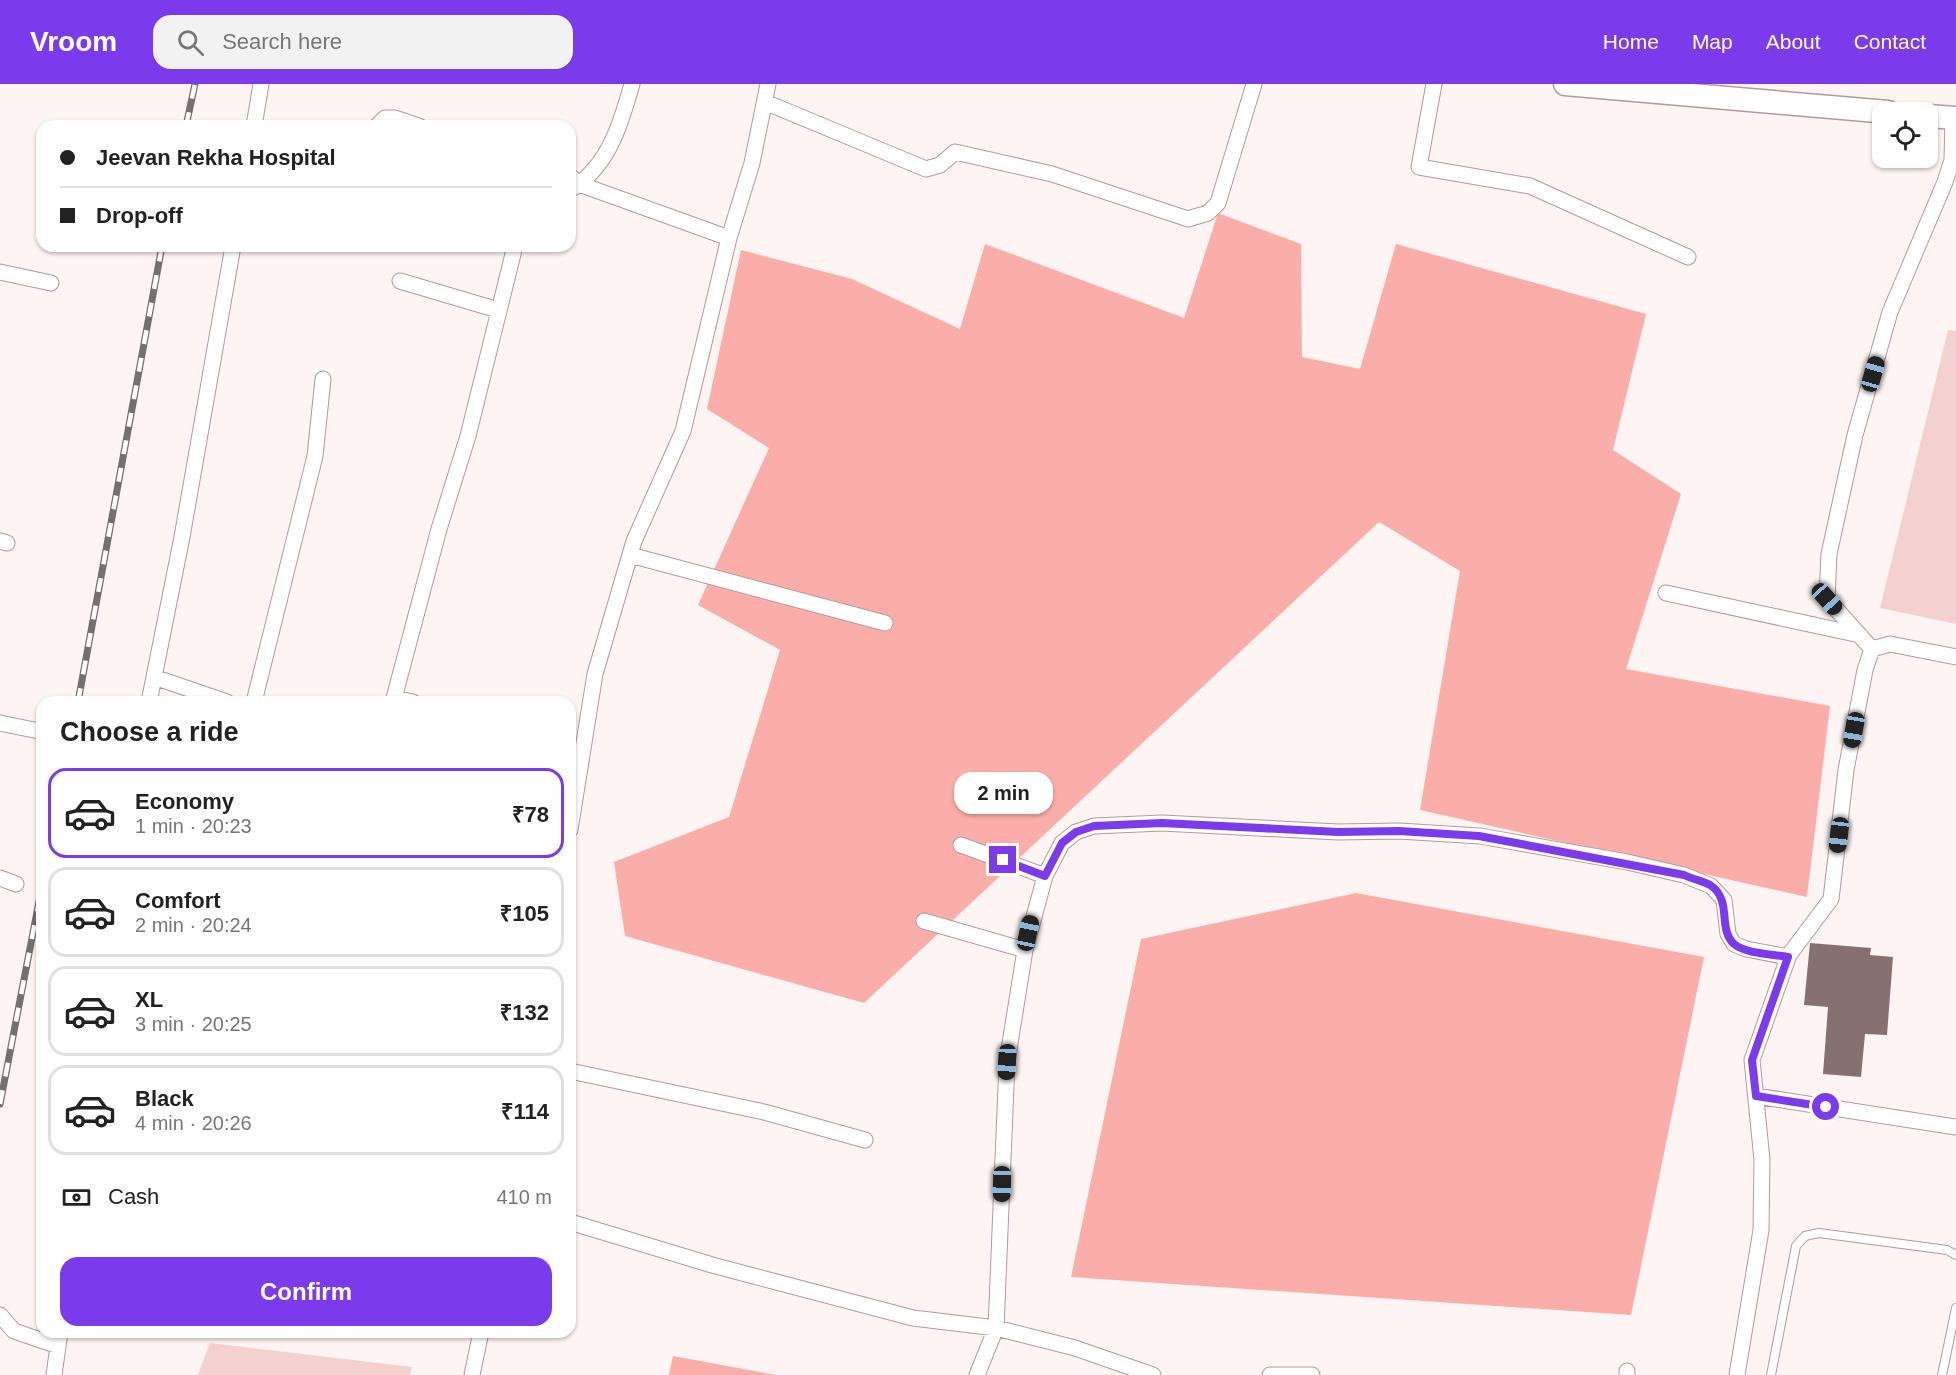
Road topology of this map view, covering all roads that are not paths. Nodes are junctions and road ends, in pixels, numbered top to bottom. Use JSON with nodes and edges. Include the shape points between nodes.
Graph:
{"nodes":[{"id":1,"x":261,"y":84,"type":"edge"},
{"id":2,"x":632,"y":84,"type":"edge"},
{"id":3,"x":768,"y":84,"type":"edge"},
{"id":4,"x":1254,"y":84,"type":"edge"},
{"id":5,"x":1434,"y":84,"type":"edge"},
{"id":6,"x":1565,"y":84,"type":"edge"},
{"id":7,"x":1588,"y":85,"type":"edge"},
{"id":8,"x":765,"y":102,"type":"junction"},
{"id":9,"x":1872,"y":111,"type":"edge"},
{"id":10,"x":1938,"y":117,"type":"edge"},
{"id":11,"x":1955,"y":118,"type":"edge"},
{"id":12,"x":255,"y":120,"type":"edge"},
{"id":13,"x":383,"y":120,"type":"edge"},
{"id":14,"x":401,"y":120,"type":"edge"},
{"id":15,"x":576,"y":181,"type":"edge"},
{"id":16,"x":576,"y":184,"type":"edge"},
{"id":17,"x":729,"y":238,"type":"junction"},
{"id":18,"x":232,"y":252,"type":"edge"},
{"id":19,"x":512,"y":252,"type":"edge"},
{"id":20,"x":1688,"y":257,"type":"dead end"},
{"id":21,"x":0,"y":272,"type":"edge"},
{"id":22,"x":400,"y":281,"type":"dead end"},
{"id":23,"x":51,"y":283,"type":"dead end"},
{"id":24,"x":498,"y":310,"type":"junction"},
{"id":25,"x":323,"y":379,"type":"dead end"},
{"id":26,"x":630,"y":555,"type":"junction"},
{"id":27,"x":1666,"y":592,"type":"dead end"},
{"id":28,"x":885,"y":623,"type":"dead end"},
{"id":29,"x":1860,"y":635,"type":"junction"},
{"id":30,"x":1872,"y":649,"type":"junction"},
{"id":31,"x":1956,"y":657,"type":"edge"},
{"id":32,"x":154,"y":676,"type":"junction"},
{"id":33,"x":150,"y":696,"type":"edge"},
{"id":34,"x":210,"y":696,"type":"edge"},
{"id":35,"x":255,"y":696,"type":"edge"},
{"id":36,"x":394,"y":696,"type":"edge"},
{"id":37,"x":0,"y":723,"type":"edge"},
{"id":38,"x":36,"y":730,"type":"edge"},
{"id":39,"x":576,"y":793,"type":"edge"},
{"id":40,"x":962,"y":845,"type":"dead end"},
{"id":41,"x":1045,"y":876,"type":"junction"},
{"id":42,"x":0,"y":878,"type":"edge"},
{"id":43,"x":16,"y":884,"type":"dead end"},
{"id":44,"x":924,"y":921,"type":"dead end"},
{"id":45,"x":1025,"y":950,"type":"junction"},
{"id":46,"x":1788,"y":957,"type":"junction"},
{"id":47,"x":576,"y":1072,"type":"edge"},
{"id":48,"x":1756,"y":1096,"type":"junction"},
{"id":49,"x":1956,"y":1127,"type":"edge"},
{"id":50,"x":865,"y":1140,"type":"dead end"},
{"id":51,"x":576,"y":1224,"type":"edge"},
{"id":52,"x":1956,"y":1255,"type":"edge"},
{"id":53,"x":1956,"y":1308,"type":"edge"},
{"id":54,"x":0,"y":1315,"type":"edge"},
{"id":55,"x":996,"y":1328,"type":"junction"},
{"id":56,"x":36,"y":1335,"type":"edge"},
{"id":57,"x":480,"y":1338,"type":"edge"},
{"id":58,"x":59,"y":1339,"type":"edge"},
{"id":59,"x":54,"y":1375,"type":"edge"},
{"id":60,"x":472,"y":1375,"type":"edge"},
{"id":61,"x":977,"y":1375,"type":"edge"},
{"id":62,"x":1153,"y":1375,"type":"edge"},
{"id":63,"x":1270,"y":1375,"type":"edge"},
{"id":64,"x":1311,"y":1375,"type":"edge"},
{"id":65,"x":1737,"y":1375,"type":"edge"},
{"id":66,"x":1771,"y":1375,"type":"edge"},
{"id":67,"x":1942,"y":1375,"type":"edge"}],
"edges":[{"from":1,"to":12,"type":"street"},
{"from":2,"to":15,"type":"street","via":[[614,139],[596,169]]},
{"from":3,"to":8,"type":"street"},
{"from":4,"to":8,"type":"street","via":[[1218,203],[1208,213],[1188,219],[1052,174],[955,152],[940,165],[926,169]]},
{"from":5,"to":20,"type":"street","via":[[1419,167],[1530,186]]},
{"from":6,"to":7,"type":"main road"},
{"from":7,"to":9,"type":"main road"},
{"from":8,"to":17,"type":"street","via":[[752,163]]},
{"from":10,"to":11,"type":"main road"},
{"from":11,"to":29,"type":"street","via":[[1952,160],[1890,312],[1855,435],[1829,554],[1827,599]]},
{"from":13,"to":14,"type":"street"},
{"from":16,"to":17,"type":"street"},
{"from":17,"to":26,"type":"street","via":[[683,431]]},
{"from":18,"to":32,"type":"street"},
{"from":19,"to":24,"type":"street"},
{"from":21,"to":23,"type":"street"},
{"from":22,"to":24,"type":"street"},
{"from":24,"to":36,"type":"street","via":[[468,436]]},
{"from":25,"to":35,"type":"street","via":[[315,456]]},
{"from":26,"to":28,"type":"street"},
{"from":26,"to":39,"type":"street","via":[[595,674]]},
{"from":27,"to":29,"type":"street"},
{"from":29,"to":30,"type":"street"},
{"from":30,"to":31,"type":"street","via":[[1890,644]]},
{"from":30,"to":46,"type":"street","via":[[1846,770],[1832,899]]},
{"from":32,"to":33,"type":"street"},
{"from":32,"to":34,"type":"street"},
{"from":37,"to":38,"type":"street"},
{"from":40,"to":41,"type":"street"},
{"from":41,"to":45,"type":"street"},
{"from":41,"to":46,"type":"street","via":[[1062,843],[1076,832],[1094,826],[1162,823],[1479,836],[1684,875],[1711,886],[1724,900],[1728,934],[1734,944]]},
{"from":42,"to":43,"type":"street"},
{"from":44,"to":45,"type":"street"},
{"from":45,"to":55,"type":"street","via":[[1007,1062]]},
{"from":46,"to":48,"type":"street","via":[[1752,1060]]},
{"from":47,"to":50,"type":"street","via":[[775,1114]]},
{"from":48,"to":49,"type":"street"},
{"from":48,"to":65,"type":"street","via":[[1762,1160],[1761,1230]]},
{"from":51,"to":55,"type":"street","via":[[712,1265],[913,1318]]},
{"from":52,"to":66,"type":"lane","via":[[1947,1250],[1819,1233],[1805,1236],[1796,1246]]},
{"from":53,"to":67,"type":"lane"},
{"from":54,"to":56,"type":"street","via":[[14,1331]]},
{"from":55,"to":61,"type":"street"},
{"from":55,"to":62,"type":"street","via":[[1076,1348]]},
{"from":57,"to":60,"type":"street"},
{"from":58,"to":59,"type":"street"},
{"from":63,"to":64,"type":"street"}]}
